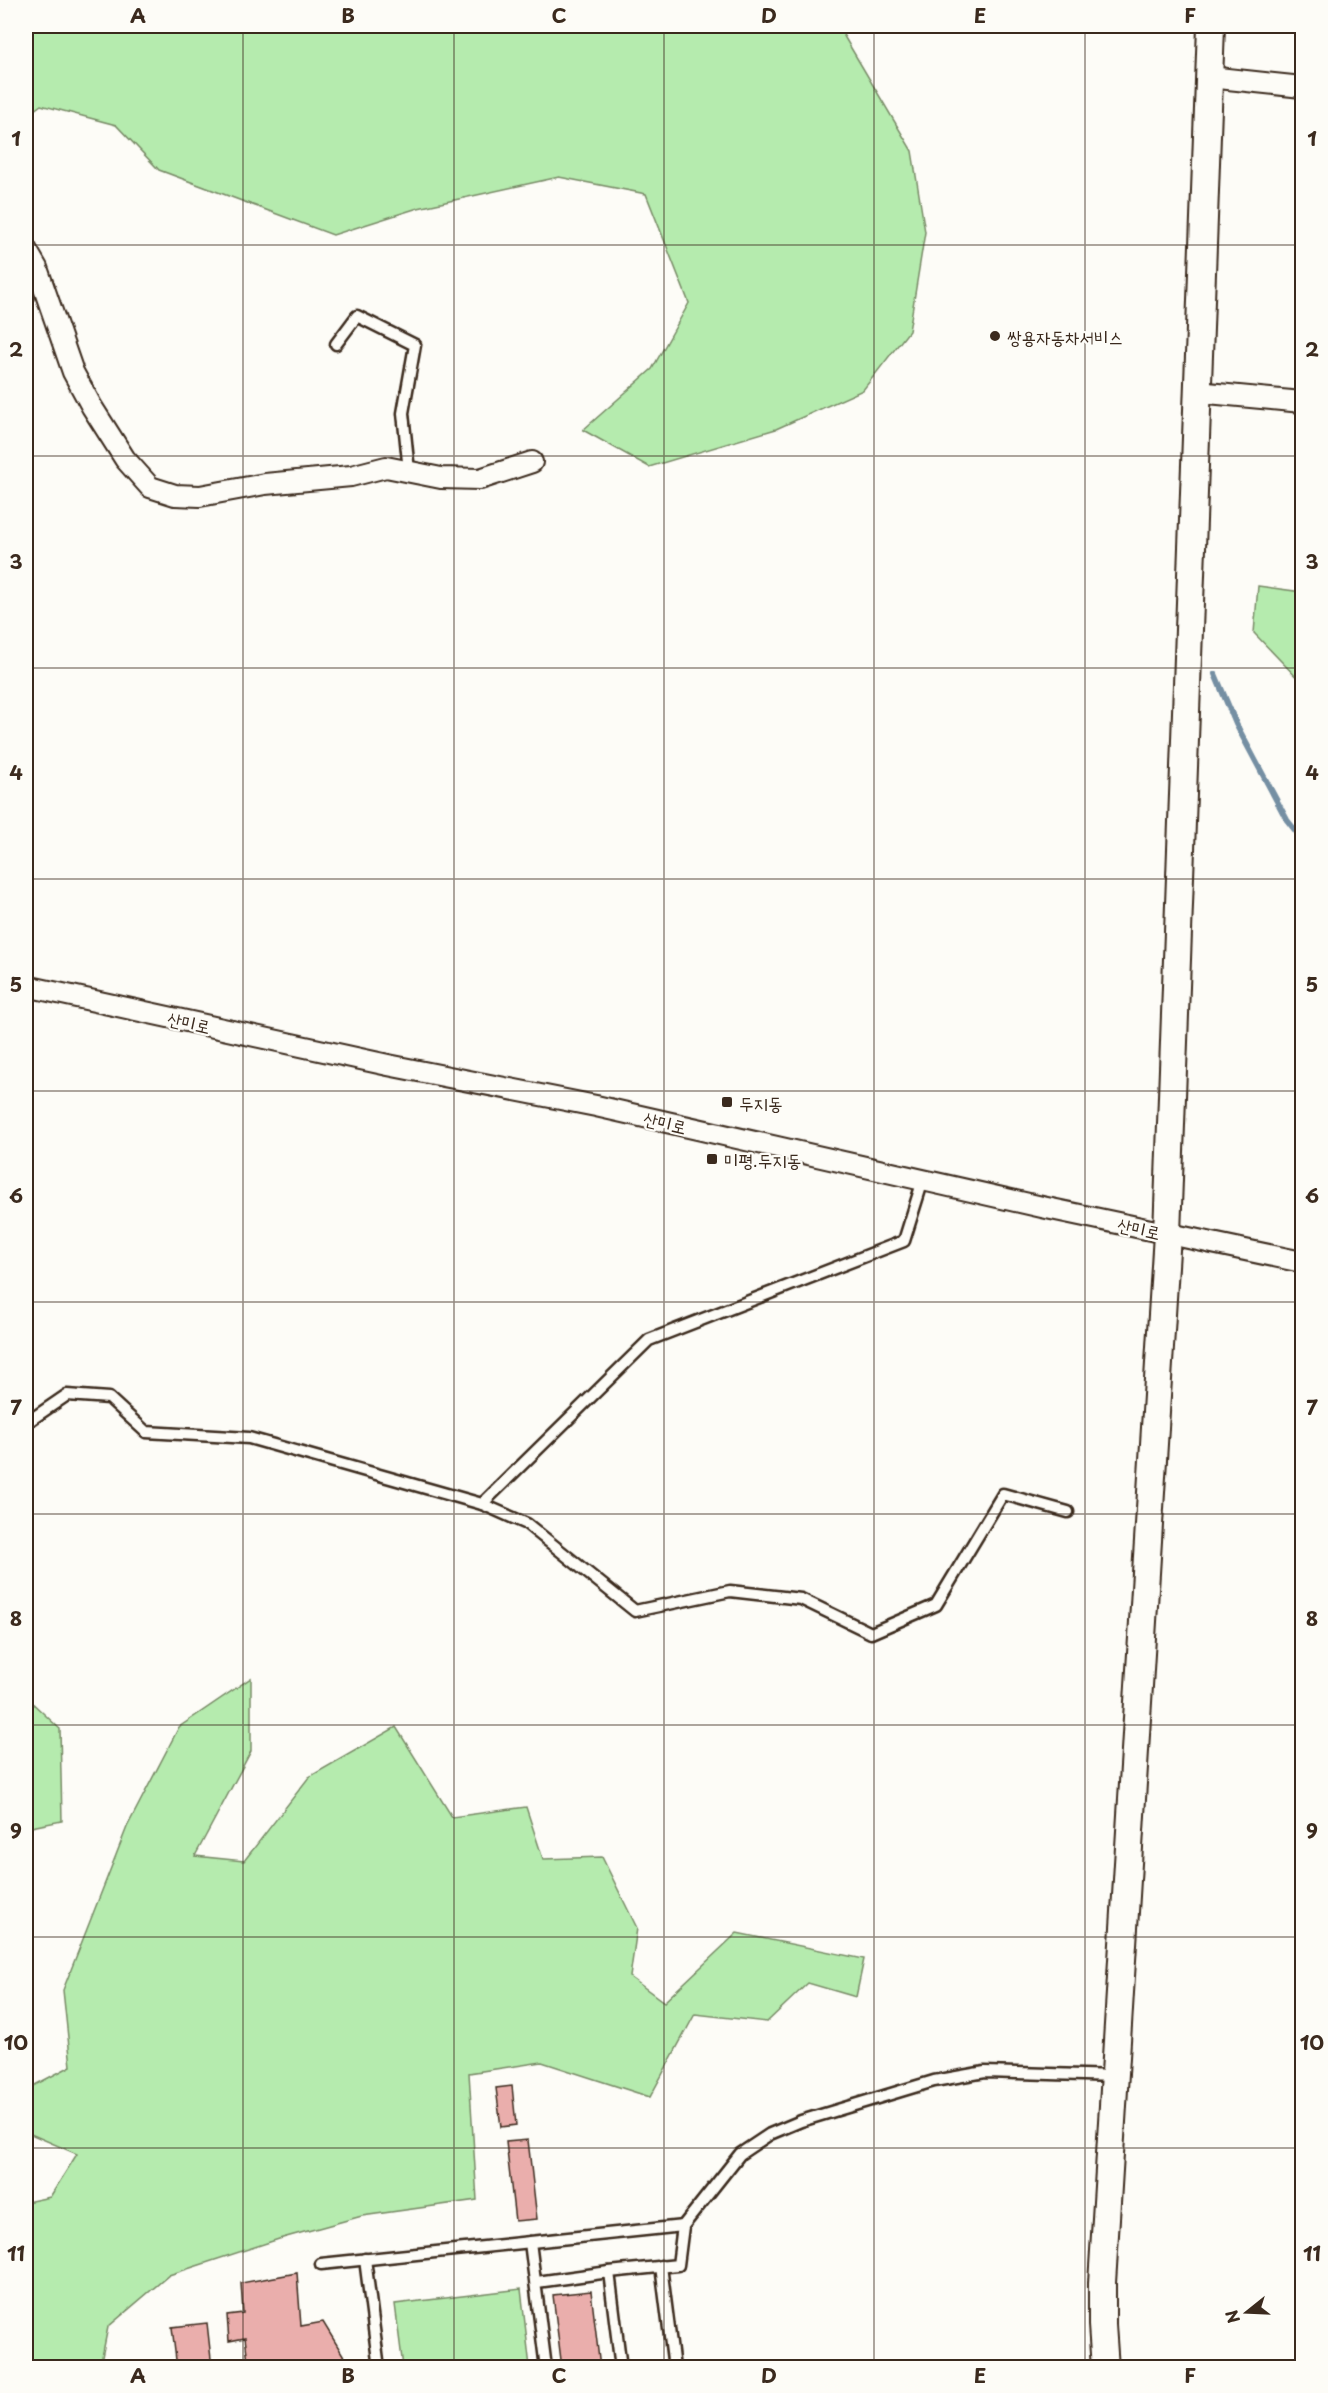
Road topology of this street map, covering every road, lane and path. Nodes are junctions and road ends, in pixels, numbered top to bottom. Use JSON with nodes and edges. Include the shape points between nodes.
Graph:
{"nodes":[{"id":1,"x":1211,"y":26,"type":"edge"},
{"id":2,"x":1209,"y":77,"type":"junction"},
{"id":3,"x":1302,"y":87,"type":"edge"},
{"id":4,"x":26,"y":249,"type":"edge"},
{"id":5,"x":336,"y":344,"type":"dead end"},
{"id":6,"x":1197,"y":392,"type":"junction"},
{"id":7,"x":1302,"y":402,"type":"edge"},
{"id":8,"x":532,"y":462,"type":"dead end"},
{"id":9,"x":409,"y":471,"type":"junction"},
{"id":10,"x":26,"y":986,"type":"edge"},
{"id":11,"x":923,"y":1180,"type":"junction"},
{"id":12,"x":1167,"y":1234,"type":"junction"},
{"id":13,"x":1302,"y":1262,"type":"edge"},
{"id":14,"x":26,"y":1423,"type":"edge"},
{"id":15,"x":482,"y":1504,"type":"junction"},
{"id":16,"x":1068,"y":1512,"type":"dead end"},
{"id":17,"x":1115,"y":2076,"type":"junction"},
{"id":18,"x":683,"y":2226,"type":"junction"},
{"id":19,"x":530,"y":2242,"type":"junction"},
{"id":20,"x":365,"y":2259,"type":"junction"},
{"id":21,"x":321,"y":2264,"type":"dead end"},
{"id":22,"x":661,"y":2266,"type":"junction"},
{"id":23,"x":609,"y":2272,"type":"junction"},
{"id":24,"x":537,"y":2282,"type":"junction"},
{"id":25,"x":379,"y":2367,"type":"edge"},
{"id":26,"x":546,"y":2367,"type":"edge"},
{"id":27,"x":621,"y":2367,"type":"edge"},
{"id":28,"x":674,"y":2367,"type":"edge"},
{"id":29,"x":1106,"y":2367,"type":"edge"}],
"edges":[{"from":1,"to":2,"type":"street"},
{"from":2,"to":3,"type":"street"},
{"from":2,"to":6,"type":"street"},
{"from":4,"to":9,"type":"street","via":[[37,268],[73,372],[125,459],[150,487],[175,495],[200,496],[265,484],[351,476],[386,467]]},
{"from":5,"to":9,"type":"lane","via":[[357,316],[415,345],[403,413]]},
{"from":6,"to":7,"type":"street"},
{"from":6,"to":12,"type":"street"},
{"from":8,"to":9,"type":"street","via":[[480,479],[441,478]]},
{"from":10,"to":11,"type":"street","name":"산미로","via":[[596,1106]]},
{"from":11,"to":12,"type":"street","name":"산미로"},
{"from":11,"to":15,"type":"lane","via":[[904,1241],[649,1340]]},
{"from":12,"to":13,"type":"street","name":"산미로"},
{"from":12,"to":17,"type":"street"},
{"from":14,"to":15,"type":"lane","via":[[67,1395],[109,1398],[146,1432],[249,1438]]},
{"from":15,"to":16,"type":"lane","via":[[527,1524],[635,1611],[730,1591],[801,1599],[871,1633],[936,1605],[1003,1494]]},
{"from":17,"to":18,"type":"lane","via":[[985,2072],[934,2080],[801,2121],[770,2134],[740,2154]]},
{"from":17,"to":29,"type":"street","via":[[1102,2283]]},
{"from":18,"to":19,"type":"lane"},
{"from":18,"to":22,"type":"lane","via":[[678,2265]]},
{"from":19,"to":20,"type":"lane"},
{"from":19,"to":24,"type":"lane"},
{"from":20,"to":21,"type":"lane"},
{"from":20,"to":25,"type":"lane"},
{"from":22,"to":23,"type":"lane"},
{"from":22,"to":28,"type":"lane"},
{"from":23,"to":24,"type":"lane"},
{"from":23,"to":27,"type":"lane"},
{"from":24,"to":26,"type":"lane"}]}
